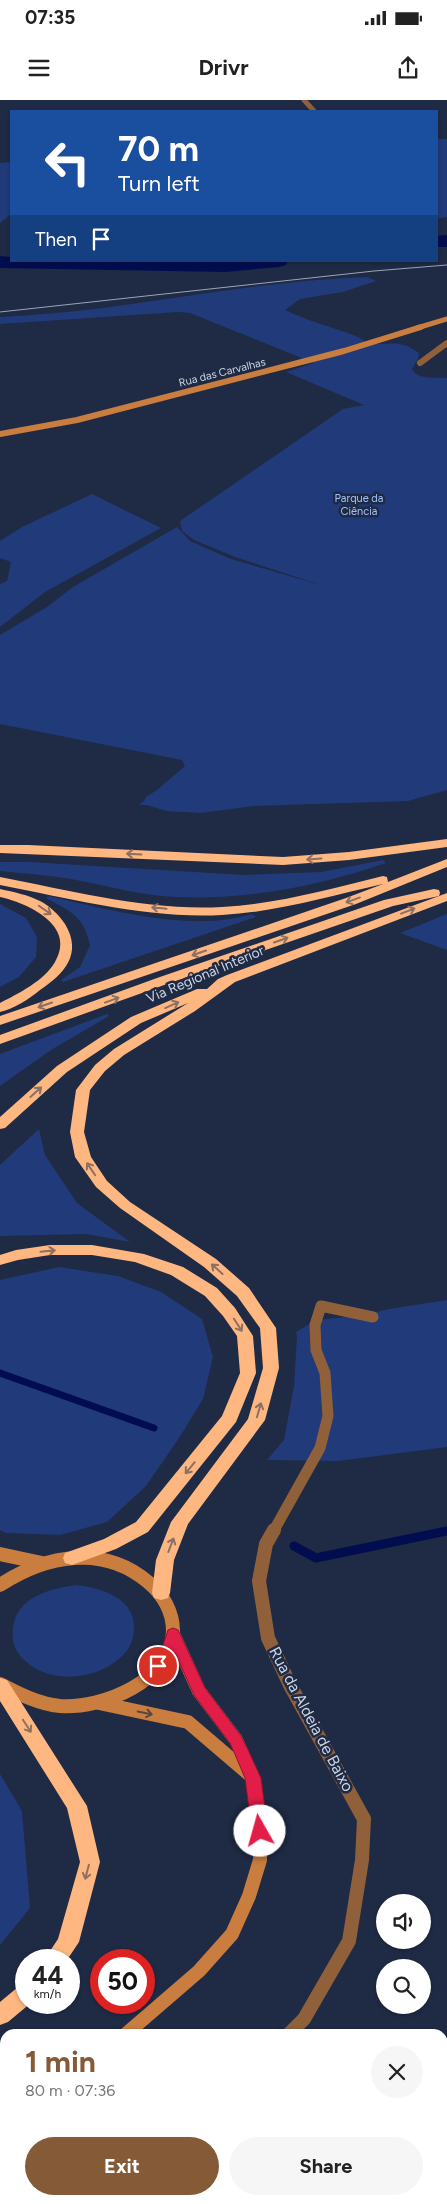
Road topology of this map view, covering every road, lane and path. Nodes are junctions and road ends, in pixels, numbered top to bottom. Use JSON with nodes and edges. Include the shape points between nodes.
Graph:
{"nodes":[{"id":1,"x":304,"y":100,"type":"edge"},
{"id":2,"x":313,"y":110,"type":"edge"},
{"id":3,"x":447,"y":320,"type":"edge"},
{"id":4,"x":447,"y":344,"type":"edge"},
{"id":5,"x":420,"y":363,"type":"dead end"},
{"id":6,"x":0,"y":434,"type":"edge"},
{"id":7,"x":447,"y":843,"type":"edge"},
{"id":8,"x":0,"y":849,"type":"edge"},
{"id":9,"x":447,"y":863,"type":"edge"},
{"id":10,"x":0,"y":881,"type":"edge"},
{"id":11,"x":447,"y":891,"type":"edge"},
{"id":12,"x":0,"y":893,"type":"edge"},
{"id":13,"x":447,"y":896,"type":"edge"},
{"id":14,"x":232,"y":978,"type":"junction"},
{"id":15,"x":0,"y":1008,"type":"edge"},
{"id":16,"x":0,"y":1021,"type":"edge"},
{"id":17,"x":0,"y":1040,"type":"edge"},
{"id":18,"x":0,"y":1125,"type":"edge"},
{"id":19,"x":0,"y":1260,"type":"edge"},
{"id":20,"x":373,"y":1317,"type":"dead end"},
{"id":21,"x":0,"y":1554,"type":"edge"},
{"id":22,"x":72,"y":1558,"type":"junction"},
{"id":23,"x":43,"y":1563,"type":"junction"},
{"id":24,"x":0,"y":1585,"type":"edge"},
{"id":25,"x":161,"y":1593,"type":"junction"},
{"id":26,"x":173,"y":1634,"type":"junction"},
{"id":27,"x":0,"y":1685,"type":"edge"},
{"id":28,"x":98,"y":1703,"type":"junction"},
{"id":29,"x":253,"y":1778,"type":"junction"},
{"id":30,"x":63,"y":1949,"type":"edge"},
{"id":31,"x":15,"y":2003,"type":"edge"},
{"id":32,"x":0,"y":2015,"type":"edge"},
{"id":33,"x":132,"y":2029,"type":"edge"},
{"id":34,"x":294,"y":2029,"type":"edge"}],
"edges":[{"from":1,"to":2,"type":"street"},
{"from":3,"to":6,"type":"street","name":"Rua das Carvalhas","via":[[344,351],[96,415]]},
{"from":4,"to":5,"type":"street"},
{"from":7,"to":8,"type":"highway","one_way":true,"via":[[284,861]]},
{"from":9,"to":10,"type":"highway","one_way":true,"via":[[308,899],[222,911],[132,906]]},
{"from":9,"to":16,"type":"highway","name":"Via Regional Interior","one_way":true,"via":[[351,901]]},
{"from":17,"to":11,"type":"highway","one_way":true,"via":[[389,903]]},
{"from":12,"to":15,"type":"highway","one_way":true,"via":[[42,907],[57,919],[67,950],[60,965],[46,979]]},
{"from":14,"to":13,"type":"highway","name":"Via Regional Interior","one_way":true},
{"from":18,"to":14,"type":"highway","name":"Via Regional Interior","one_way":true,"via":[[62,1069],[136,1020]]},
{"from":25,"to":14,"type":"highway","one_way":true,"via":[[165,1560],[180,1522],[256,1420],[271,1368],[268,1328],[243,1292],[210,1263],[125,1205],[101,1184],[83,1157],[77,1132],[83,1090],[100,1068],[119,1052]]},
{"from":19,"to":22,"type":"highway","one_way":true,"via":[[50,1250],[92,1250],[138,1257],[177,1271],[211,1292],[245,1336],[248,1373],[230,1418],[142,1527],[110,1544]]},
{"from":20,"to":34,"type":"street","name":"Rua da Aldeia de Baixo","via":[[321,1306],[315,1325],[316,1350],[325,1373],[328,1416],[320,1448],[266,1544],[259,1582],[268,1638],[290,1685],[364,1819],[362,1860],[350,1941],[304,2019]]},
{"from":21,"to":23,"type":"street"},
{"from":22,"to":23,"type":"street"},
{"from":22,"to":25,"type":"street","via":[[107,1561],[138,1573]]},
{"from":23,"to":24,"type":"street","via":[[19,1572]]},
{"from":25,"to":26,"type":"street","via":[[171,1612]]},
{"from":26,"to":28,"type":"street","via":[[166,1656],[150,1677],[127,1693]]},
{"from":26,"to":29,"type":"street","via":[[199,1691],[236,1740]]},
{"from":27,"to":28,"type":"street","via":[[28,1700],[62,1706]]},
{"from":27,"to":30,"type":"highway","one_way":true,"via":[[77,1806],[90,1862],[68,1942]]},
{"from":28,"to":29,"type":"street","one_way":true,"via":[[188,1722]]},
{"from":29,"to":33,"type":"street","via":[[260,1860],[232,1934],[199,1972]]},
{"from":31,"to":32,"type":"highway"}]}
